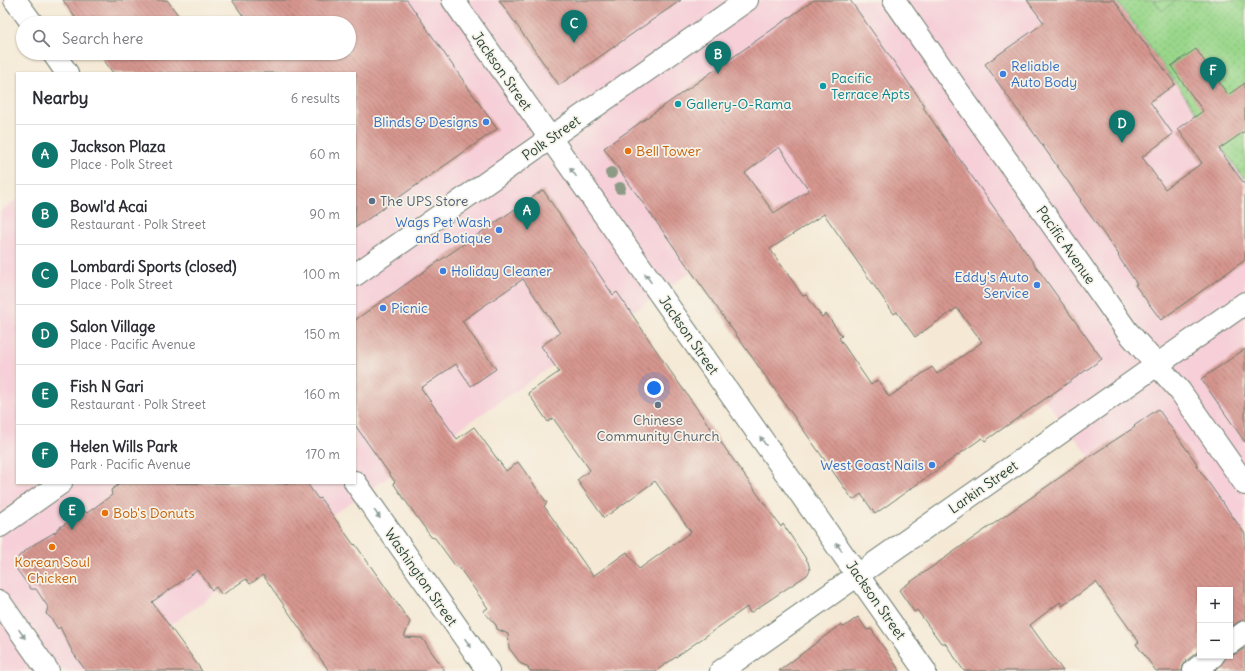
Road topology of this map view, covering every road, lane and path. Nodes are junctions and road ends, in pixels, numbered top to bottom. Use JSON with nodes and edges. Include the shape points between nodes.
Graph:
{"nodes":[{"id":1,"x":16,"y":0,"type":"edge"},
{"id":2,"x":452,"y":0,"type":"edge"},
{"id":3,"x":747,"y":0,"type":"edge"},
{"id":4,"x":894,"y":0,"type":"edge"},
{"id":5,"x":27,"y":16,"type":"edge"},
{"id":6,"x":58,"y":60,"type":"edge"},
{"id":7,"x":66,"y":72,"type":"edge"},
{"id":8,"x":550,"y":138,"type":"junction"},
{"id":9,"x":356,"y":275,"type":"edge"},
{"id":10,"x":1245,"y":303,"type":"edge"},
{"id":11,"x":1156,"y":365,"type":"junction"},
{"id":12,"x":356,"y":483,"type":"edge"},
{"id":13,"x":59,"y":484,"type":"edge"},
{"id":14,"x":1245,"y":484,"type":"edge"},
{"id":15,"x":0,"y":526,"type":"edge"},
{"id":16,"x":858,"y":575,"type":"junction"},
{"id":17,"x":0,"y":602,"type":"edge"},
{"id":18,"x":1245,"y":632,"type":"edge"},
{"id":19,"x":1233,"y":641,"type":"edge"},
{"id":20,"x":1209,"y":659,"type":"edge"},
{"id":21,"x":48,"y":671,"type":"edge"},
{"id":22,"x":488,"y":671,"type":"edge"},
{"id":23,"x":721,"y":671,"type":"edge"},
{"id":24,"x":925,"y":671,"type":"edge"},
{"id":25,"x":1194,"y":671,"type":"edge"}],
"edges":[{"from":1,"to":5,"type":"street"},
{"from":2,"to":8,"type":"street","name":"Jackson Street"},
{"from":3,"to":8,"type":"street","name":"Polk Street"},
{"from":4,"to":11,"type":"street","name":"Pacific Avenue","via":[[1127,331]]},
{"from":6,"to":7,"type":"street"},
{"from":8,"to":9,"type":"street","name":"Polk Street"},
{"from":16,"to":8,"type":"street","name":"Jackson Street","one_way":true},
{"from":10,"to":11,"type":"street","name":"Larkin Street"},
{"from":11,"to":14,"type":"street","name":"Pacific Avenue","via":[[1180,391]]},
{"from":11,"to":16,"type":"street","name":"Larkin Street"},
{"from":12,"to":22,"type":"street","name":"Washington Street","one_way":true},
{"from":13,"to":15,"type":"street"},
{"from":16,"to":23,"type":"street","name":"Larkin Street"},
{"from":16,"to":24,"type":"street","name":"Jackson Street"},
{"from":17,"to":21,"type":"street","one_way":true},
{"from":18,"to":19,"type":"street"},
{"from":20,"to":25,"type":"street"}]}
